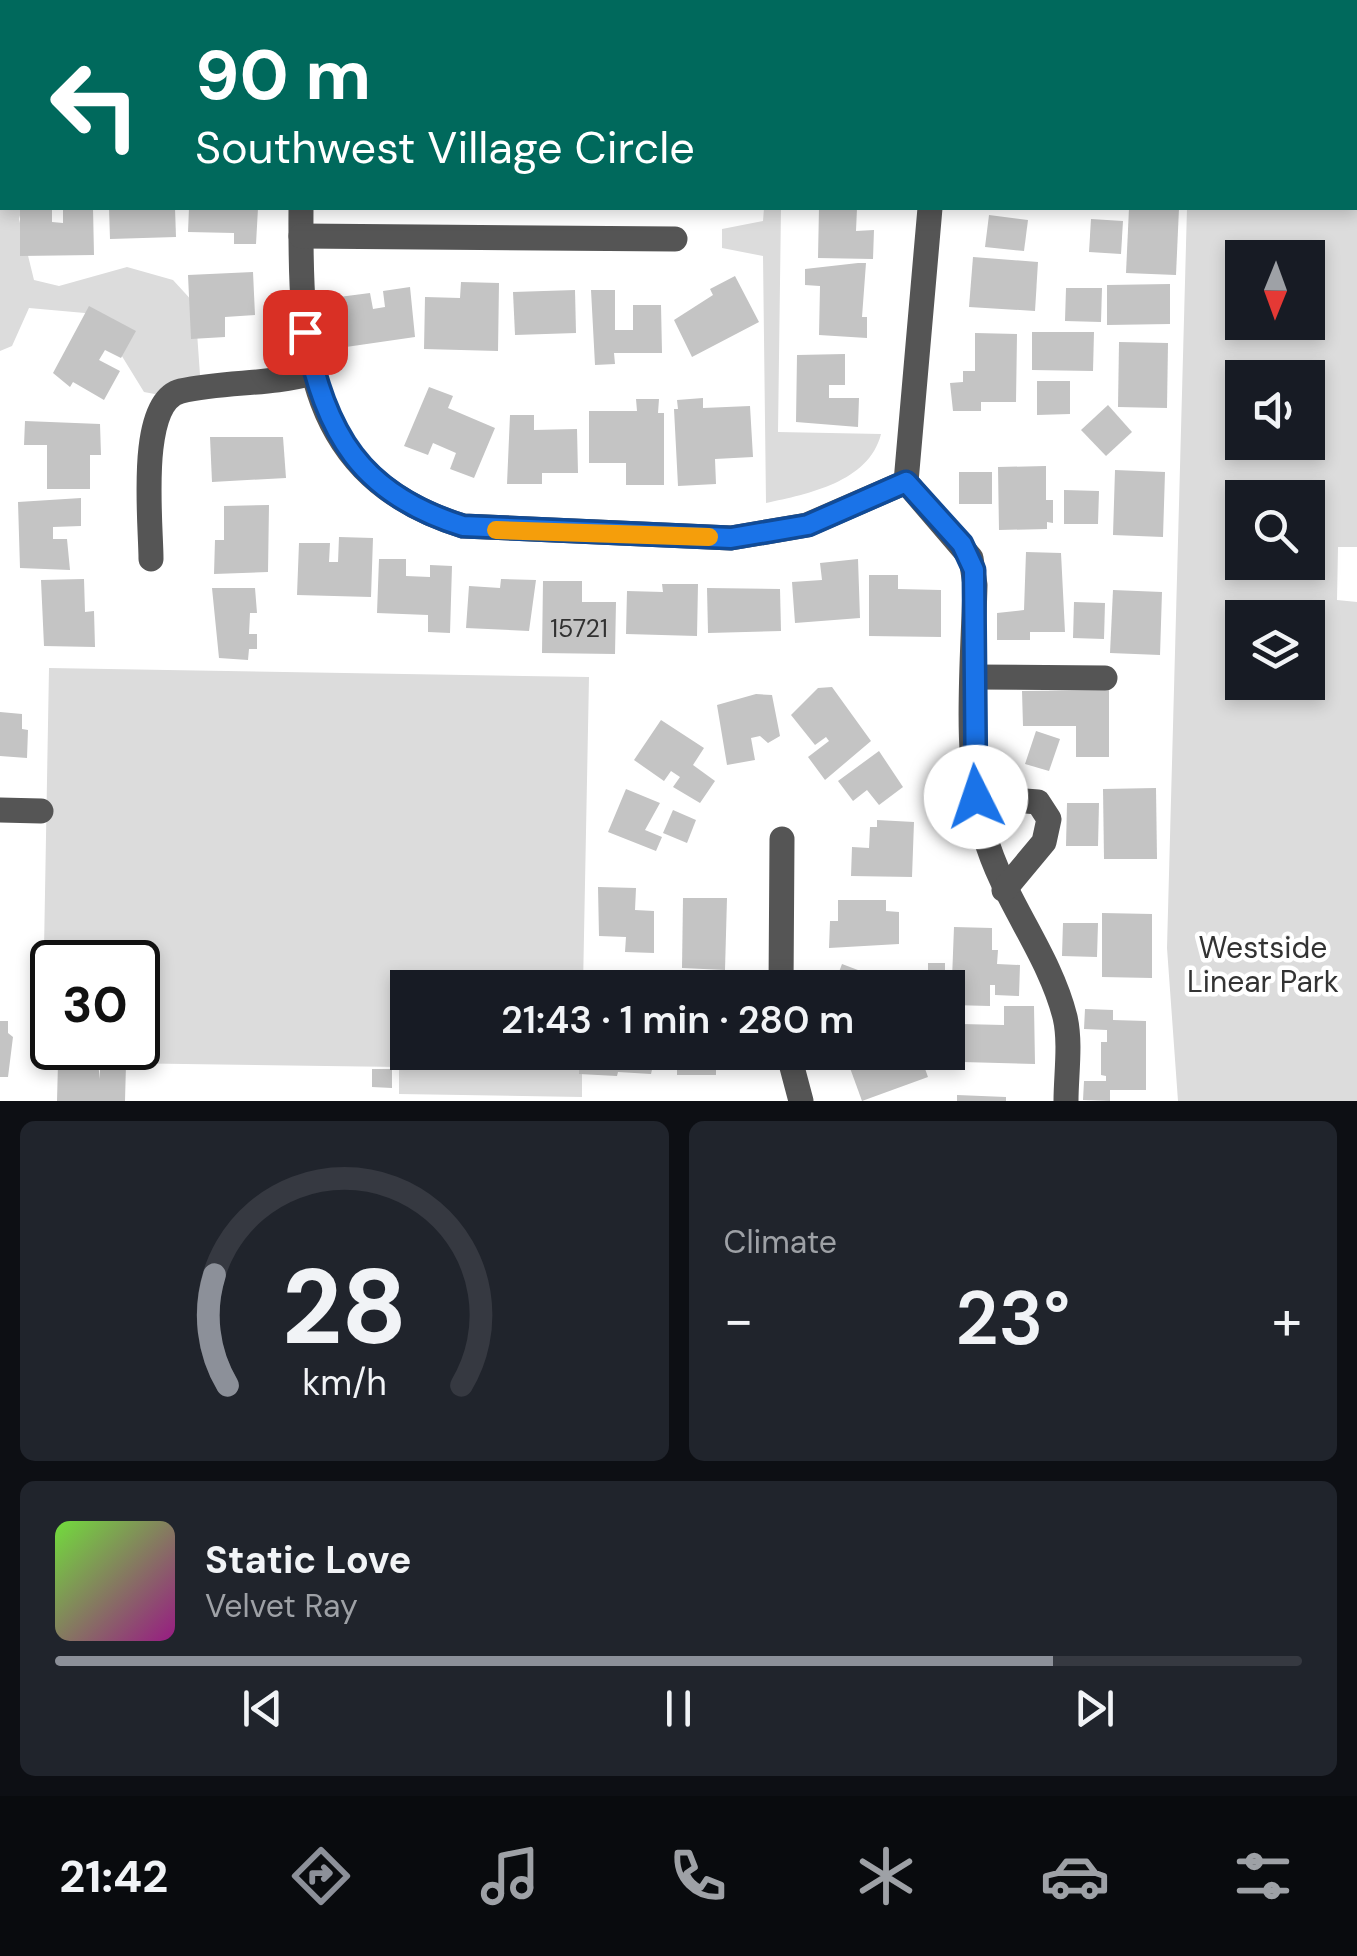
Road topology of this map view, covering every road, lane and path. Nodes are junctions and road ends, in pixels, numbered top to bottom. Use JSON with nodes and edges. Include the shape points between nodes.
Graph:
{"nodes":[{"id":1,"x":302,"y":210,"type":"edge"},
{"id":2,"x":930,"y":210,"type":"edge"},
{"id":3,"x":301,"y":236,"type":"junction"},
{"id":4,"x":675,"y":238,"type":"dead end"},
{"id":5,"x":314,"y":373,"type":"junction"},
{"id":6,"x":906,"y":482,"type":"junction"},
{"id":7,"x":151,"y":559,"type":"dead end"},
{"id":8,"x":973,"y":676,"type":"junction"},
{"id":9,"x":1105,"y":678,"type":"dead end"},
{"id":10,"x":976,"y":797,"type":"junction"},
{"id":11,"x":0,"y":810,"type":"edge"},
{"id":12,"x":40,"y":811,"type":"dead end"},
{"id":13,"x":782,"y":839,"type":"dead end"},
{"id":14,"x":1004,"y":890,"type":"junction"},
{"id":15,"x":781,"y":970,"type":"edge"},
{"id":16,"x":793,"y":1070,"type":"edge"},
{"id":17,"x":801,"y":1101,"type":"edge"},
{"id":18,"x":1066,"y":1101,"type":"edge"}],
"edges":[{"from":1,"to":3,"type":"street"},
{"from":2,"to":6,"type":"street"},
{"from":3,"to":4,"type":"street"},
{"from":3,"to":5,"type":"street","via":[[305,332]]},
{"from":5,"to":6,"type":"street","via":[[336,431],[379,486],[426,515],[463,526],[731,538],[808,525]]},
{"from":5,"to":7,"type":"street","via":[[177,391],[158,409],[150,442]]},
{"from":6,"to":8,"type":"street","via":[[971,558]]},
{"from":8,"to":9,"type":"street"},
{"from":8,"to":10,"type":"street"},
{"from":10,"to":14,"type":"street"},
{"from":10,"to":14,"type":"street","via":[[1038,802],[1049,819],[1044,842]]},
{"from":11,"to":12,"type":"street"},
{"from":13,"to":15,"type":"street"},
{"from":14,"to":18,"type":"street","via":[[1062,1006]]},
{"from":16,"to":17,"type":"street"}]}
